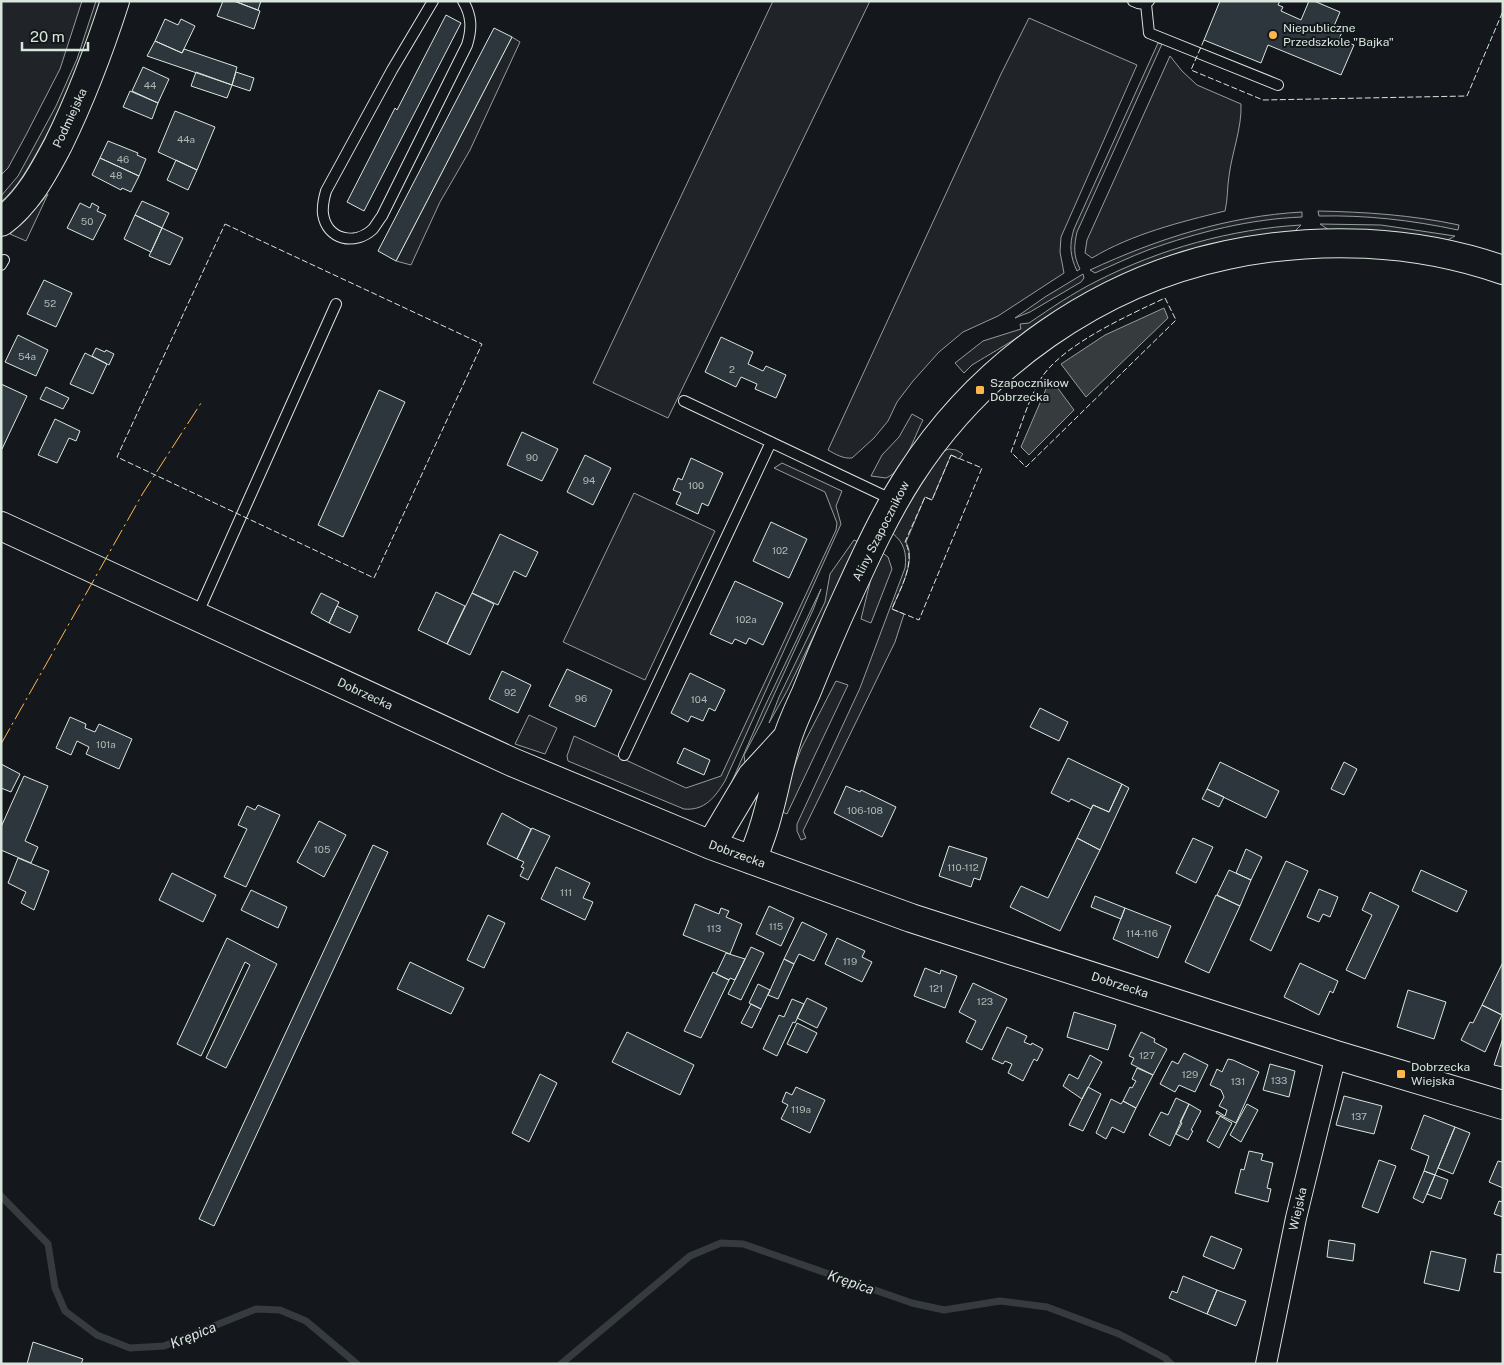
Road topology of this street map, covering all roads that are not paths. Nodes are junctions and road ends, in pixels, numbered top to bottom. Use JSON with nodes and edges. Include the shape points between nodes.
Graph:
{"nodes":[{"id":1,"x":114,"y":1,"type":"edge"},
{"id":2,"x":433,"y":1,"type":"edge"},
{"id":3,"x":464,"y":1,"type":"edge"},
{"id":4,"x":1133,"y":1,"type":"edge"},
{"id":5,"x":1147,"y":2,"type":"edge"},
{"id":6,"x":1278,"y":85,"type":"dead end"},
{"id":7,"x":1,"y":222,"type":"edge"},
{"id":8,"x":1503,"y":270,"type":"edge"},
{"id":9,"x":336,"y":304,"type":"dead end"},
{"id":10,"x":684,"y":401,"type":"dead end"},
{"id":11,"x":771,"y":442,"type":"junction"},
{"id":12,"x":894,"y":501,"type":"junction"},
{"id":13,"x":1,"y":526,"type":"edge"},
{"id":14,"x":196,"y":616,"type":"junction"},
{"id":15,"x":786,"y":739,"type":"junction"},
{"id":16,"x":624,"y":755,"type":"dead end"},
{"id":17,"x":710,"y":845,"type":"junction"},
{"id":18,"x":752,"y":860,"type":"junction"},
{"id":19,"x":1336,"y":1055,"type":"junction"},
{"id":20,"x":1503,"y":1105,"type":"edge"},
{"id":21,"x":1266,"y":1364,"type":"edge"}],
"edges":[{"from":1,"to":7,"type":"street","name":"Podmiejska","via":[[87,82],[47,165],[22,203]]},
{"from":2,"to":3,"type":"lane","via":[[326,191],[323,213],[326,223],[340,237],[361,237],[374,228],[382,216],[467,45],[472,20]]},
{"from":4,"to":5,"type":"lane","via":[[1139,4]]},
{"from":5,"to":6,"type":"lane","via":[[1149,33]]},
{"from":8,"to":12,"type":"street","name":"Aliny Szapocznikow","via":[[1430,251],[1372,244],[1312,243],[1276,246],[1215,258],[1152,277],[1070,318],[998,372],[944,429]]},
{"from":9,"to":14,"type":"lane"},
{"from":10,"to":11,"type":"lane"},
{"from":11,"to":12,"type":"lane"},
{"from":11,"to":16,"type":"lane"},
{"from":12,"to":15,"type":"street","name":"Aliny Szapocznikow","via":[[840,612]]},
{"from":13,"to":14,"type":"street","name":"Dobrzecka"},
{"from":14,"to":17,"type":"street","name":"Dobrzecka","via":[[512,762]]},
{"from":15,"to":17,"type":"street","name":"Aliny Szapocznikow","via":[[752,776]]},
{"from":15,"to":18,"type":"street","name":"Aliny Szapocznikow","via":[[768,814]]},
{"from":17,"to":18,"type":"street","name":"Dobrzecka"},
{"from":18,"to":19,"type":"street","name":"Dobrzecka","via":[[911,918]]},
{"from":19,"to":20,"type":"street","name":"Dobrzecka"},
{"from":19,"to":21,"type":"street","name":"Wiejska","via":[[1296,1218]]}]}
